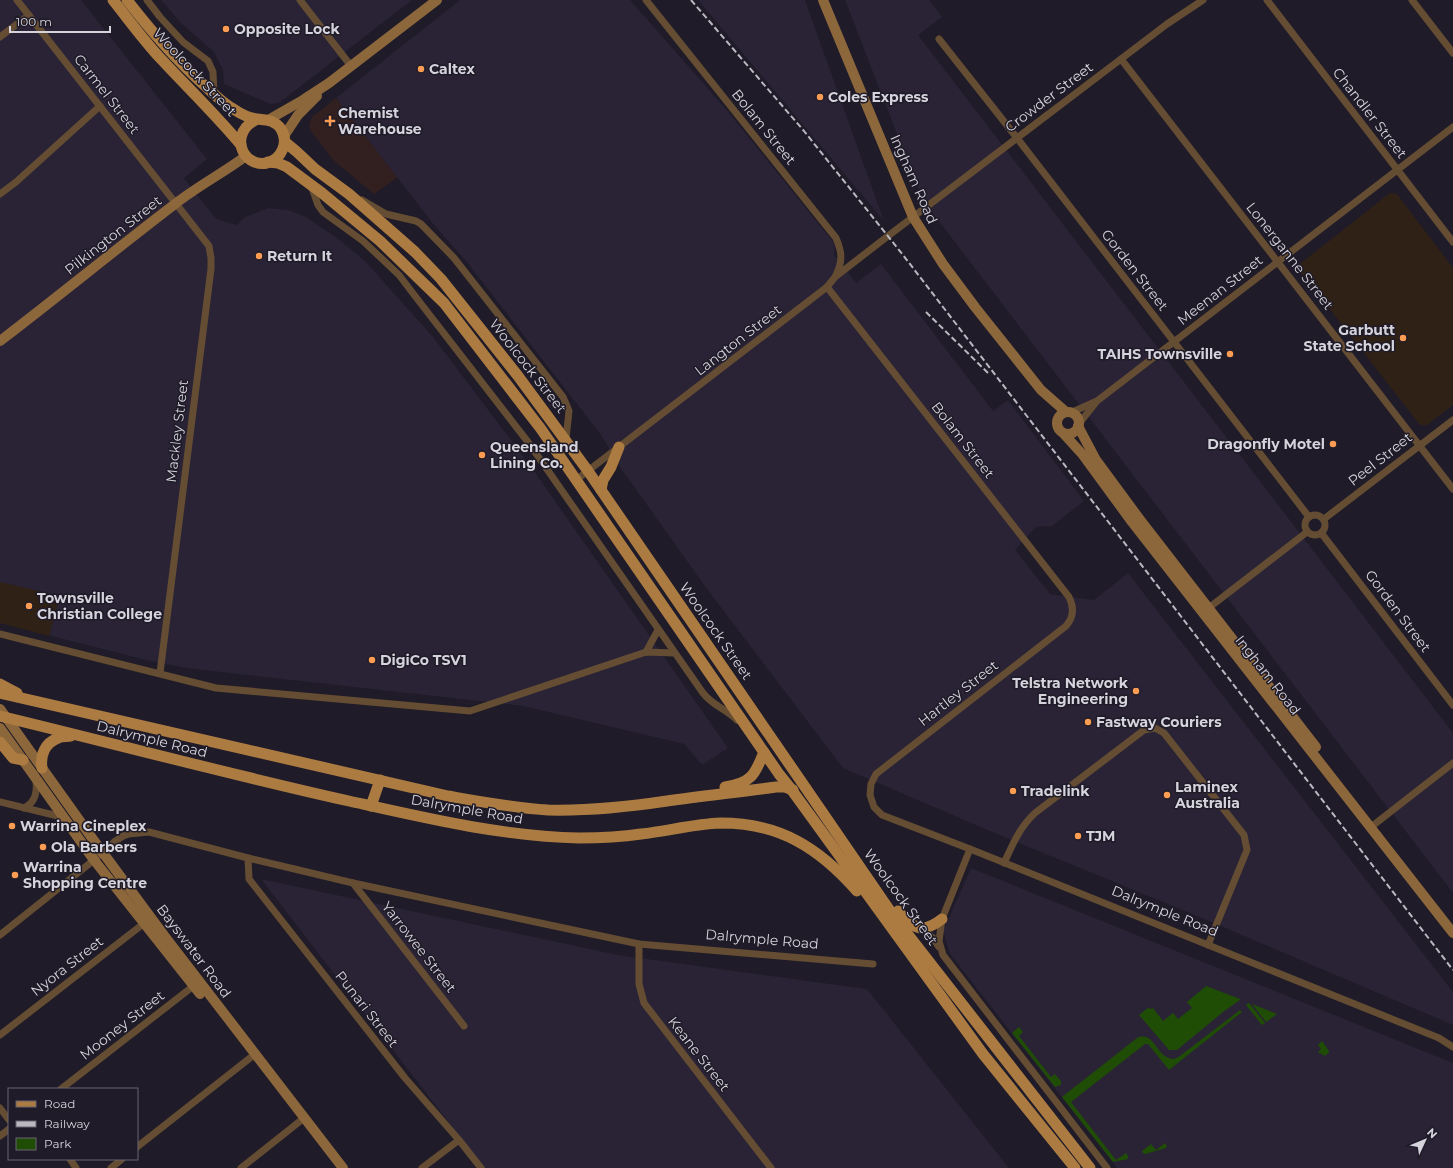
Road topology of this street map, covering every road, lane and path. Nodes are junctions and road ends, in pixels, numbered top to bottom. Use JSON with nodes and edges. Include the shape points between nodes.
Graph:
{"nodes":[{"id":1,"x":17,"y":0,"type":"edge"},
{"id":2,"x":113,"y":0,"type":"edge"},
{"id":3,"x":127,"y":0,"type":"edge"},
{"id":4,"x":147,"y":0,"type":"edge"},
{"id":5,"x":300,"y":0,"type":"edge"},
{"id":6,"x":437,"y":0,"type":"edge"},
{"id":7,"x":646,"y":0,"type":"edge"},
{"id":8,"x":823,"y":0,"type":"edge"},
{"id":9,"x":1203,"y":0,"type":"edge"},
{"id":10,"x":1267,"y":0,"type":"edge"},
{"id":11,"x":1412,"y":0,"type":"edge"},
{"id":12,"x":29,"y":15,"type":"junction"},
{"id":13,"x":0,"y":37,"type":"edge"},
{"id":14,"x":938,"y":39,"type":"dead end"},
{"id":15,"x":1453,"y":53,"type":"edge"},
{"id":16,"x":1121,"y":59,"type":"junction"},
{"id":17,"x":351,"y":66,"type":"junction"},
{"id":18,"x":329,"y":84,"type":"junction"},
{"id":19,"x":214,"y":94,"type":"junction"},
{"id":20,"x":100,"y":106,"type":"junction"},
{"id":21,"x":263,"y":120,"type":"junction"},
{"id":22,"x":1453,"y":127,"type":"edge"},
{"id":23,"x":1017,"y":138,"type":"junction"},
{"id":24,"x":284,"y":139,"type":"junction"},
{"id":25,"x":241,"y":145,"type":"junction"},
{"id":26,"x":246,"y":156,"type":"junction"},
{"id":27,"x":268,"y":162,"type":"junction"},
{"id":28,"x":1398,"y":170,"type":"junction"},
{"id":29,"x":311,"y":184,"type":"junction"},
{"id":30,"x":0,"y":194,"type":"edge"},
{"id":31,"x":349,"y":194,"type":"junction"},
{"id":32,"x":176,"y":204,"type":"junction"},
{"id":33,"x":913,"y":217,"type":"junction"},
{"id":34,"x":1453,"y":242,"type":"edge"},
{"id":35,"x":1278,"y":262,"type":"junction"},
{"id":36,"x":835,"y":277,"type":"junction"},
{"id":37,"x":827,"y":287,"type":"junction"},
{"id":38,"x":0,"y":341,"type":"edge"},
{"id":39,"x":1174,"y":342,"type":"junction"},
{"id":40,"x":1041,"y":390,"type":"junction"},
{"id":41,"x":1097,"y":401,"type":"junction"},
{"id":42,"x":1068,"y":412,"type":"junction"},
{"id":43,"x":1057,"y":420,"type":"junction"},
{"id":44,"x":1453,"y":420,"type":"edge"},
{"id":45,"x":1078,"y":425,"type":"junction"},
{"id":46,"x":1063,"y":433,"type":"junction"},
{"id":47,"x":566,"y":439,"type":"junction"},
{"id":48,"x":1420,"y":445,"type":"junction"},
{"id":49,"x":619,"y":447,"type":"junction"},
{"id":50,"x":588,"y":471,"type":"junction"},
{"id":51,"x":576,"y":480,"type":"junction"},
{"id":52,"x":1453,"y":489,"type":"edge"},
{"id":53,"x":601,"y":490,"type":"junction"},
{"id":54,"x":1309,"y":517,"type":"junction"},
{"id":55,"x":1324,"y":519,"type":"junction"},
{"id":56,"x":1307,"y":532,"type":"junction"},
{"id":57,"x":1322,"y":534,"type":"junction"},
{"id":58,"x":1205,"y":611,"type":"junction"},
{"id":59,"x":1073,"y":612,"type":"joint"},
{"id":60,"x":658,"y":630,"type":"junction"},
{"id":61,"x":0,"y":634,"type":"edge"},
{"id":62,"x":646,"y":652,"type":"junction"},
{"id":63,"x":674,"y":653,"type":"junction"},
{"id":64,"x":160,"y":673,"type":"junction"},
{"id":65,"x":0,"y":684,"type":"edge"},
{"id":66,"x":0,"y":693,"type":"edge"},
{"id":67,"x":0,"y":699,"type":"edge"},
{"id":68,"x":28,"y":700,"type":"junction"},
{"id":69,"x":1453,"y":704,"type":"edge"},
{"id":70,"x":0,"y":709,"type":"edge"},
{"id":71,"x":4,"y":717,"type":"edge"},
{"id":72,"x":0,"y":728,"type":"edge"},
{"id":73,"x":73,"y":735,"type":"junction"},
{"id":74,"x":755,"y":739,"type":"junction"},
{"id":75,"x":0,"y":742,"type":"edge"},
{"id":76,"x":764,"y":752,"type":"junction"},
{"id":77,"x":23,"y":760,"type":"junction"},
{"id":78,"x":1453,"y":763,"type":"edge"},
{"id":79,"x":42,"y":768,"type":"junction"},
{"id":80,"x":36,"y":780,"type":"junction"},
{"id":81,"x":380,"y":780,"type":"junction"},
{"id":82,"x":791,"y":789,"type":"junction"},
{"id":83,"x":870,"y":800,"type":"joint"},
{"id":84,"x":666,"y":801,"type":"junction"},
{"id":85,"x":815,"y":801,"type":"junction"},
{"id":86,"x":0,"y":802,"type":"edge"},
{"id":87,"x":371,"y":806,"type":"junction"},
{"id":88,"x":24,"y":808,"type":"junction"},
{"id":89,"x":806,"y":810,"type":"junction"},
{"id":90,"x":62,"y":817,"type":"junction"},
{"id":91,"x":1373,"y":825,"type":"junction"},
{"id":92,"x":970,"y":849,"type":"junction"},
{"id":93,"x":102,"y":852,"type":"junction"},
{"id":94,"x":248,"y":858,"type":"junction"},
{"id":95,"x":94,"y":860,"type":"junction"},
{"id":96,"x":1004,"y":863,"type":"junction"},
{"id":97,"x":861,"y":868,"type":"junction"},
{"id":98,"x":353,"y":882,"type":"junction"},
{"id":99,"x":942,"y":919,"type":"junction"},
{"id":100,"x":147,"y":921,"type":"junction"},
{"id":101,"x":1453,"y":923,"type":"edge"},
{"id":102,"x":922,"y":929,"type":"junction"},
{"id":103,"x":1453,"y":933,"type":"edge"},
{"id":104,"x":0,"y":935,"type":"edge"},
{"id":105,"x":897,"y":936,"type":"junction"},
{"id":106,"x":639,"y":944,"type":"junction"},
{"id":107,"x":1208,"y":945,"type":"junction"},
{"id":108,"x":941,"y":949,"type":"junction"},
{"id":109,"x":873,"y":964,"type":"dead end"},
{"id":110,"x":196,"y":984,"type":"junction"},
{"id":111,"x":464,"y":1026,"type":"dead end"},
{"id":112,"x":0,"y":1035,"type":"edge"},
{"id":113,"x":1453,"y":1047,"type":"edge"},
{"id":114,"x":252,"y":1056,"type":"junction"},
{"id":115,"x":62,"y":1088,"type":"edge"},
{"id":116,"x":0,"y":1108,"type":"edge"},
{"id":117,"x":8,"y":1119,"type":"edge"},
{"id":118,"x":302,"y":1120,"type":"junction"},
{"id":119,"x":8,"y":1130,"type":"edge"},
{"id":120,"x":0,"y":1136,"type":"edge"},
{"id":121,"x":459,"y":1140,"type":"junction"},
{"id":122,"x":138,"y":1146,"type":"edge"},
{"id":123,"x":121,"y":1160,"type":"edge"},
{"id":124,"x":111,"y":1168,"type":"edge"},
{"id":125,"x":241,"y":1168,"type":"edge"},
{"id":126,"x":335,"y":1168,"type":"edge"},
{"id":127,"x":343,"y":1168,"type":"edge"},
{"id":128,"x":422,"y":1168,"type":"edge"},
{"id":129,"x":481,"y":1168,"type":"edge"},
{"id":130,"x":771,"y":1168,"type":"edge"},
{"id":131,"x":1075,"y":1168,"type":"edge"},
{"id":132,"x":1090,"y":1168,"type":"edge"},
{"id":133,"x":1108,"y":1168,"type":"edge"}],
"edges":[{"from":1,"to":12,"type":"street","name":"Carmel Street"},
{"from":2,"to":25,"type":"main road","name":"Woolcock Street","via":[[144,40]]},
{"from":3,"to":19,"type":"main road","name":"Woolcock Street","via":[[164,46]]},
{"from":4,"to":19,"type":"street","via":[[178,36],[208,61],[213,72]]},
{"from":5,"to":17,"type":"street"},
{"from":6,"to":17,"type":"main road"},
{"from":7,"to":36,"type":"street","name":"Bolam Street","via":[[836,238],[841,251],[840,267]]},
{"from":8,"to":33,"type":"main road","name":"Ingham Road"},
{"from":9,"to":16,"type":"street","name":"Crowder Street"},
{"from":10,"to":28,"type":"street","name":"Chandler Street"},
{"from":11,"to":15,"type":"street"},
{"from":12,"to":13,"type":"street"},
{"from":12,"to":20,"type":"street","name":"Carmel Street"},
{"from":14,"to":23,"type":"street","name":"Gorden Street"},
{"from":16,"to":23,"type":"street","name":"Crowder Street"},
{"from":16,"to":35,"type":"street","name":"Lonerganne Street"},
{"from":17,"to":18,"type":"main road"},
{"from":18,"to":21,"type":"main road"},
{"from":18,"to":24,"type":"main road","via":[[298,115]]},
{"from":19,"to":21,"type":"main road","name":"Woolcock Street","via":[[234,110]]},
{"from":20,"to":30,"type":"street"},
{"from":20,"to":32,"type":"street","name":"Carmel Street"},
{"from":21,"to":24,"type":"main road","via":[[278,125]]},
{"from":21,"to":25,"type":"main road","via":[[246,126],[242,132]]},
{"from":22,"to":28,"type":"street","name":"Meenan Street"},
{"from":23,"to":33,"type":"street","name":"Crowder Street"},
{"from":23,"to":39,"type":"street","name":"Gorden Street"},
{"from":24,"to":27,"type":"main road","via":[[282,152]]},
{"from":24,"to":31,"type":"main road","name":"Woolcock Street","via":[[315,170]]},
{"from":25,"to":26,"type":"main road"},
{"from":26,"to":27,"type":"main road","via":[[256,162]]},
{"from":26,"to":32,"type":"main road","name":"Pilkington Street"},
{"from":27,"to":29,"type":"main road","name":"Woolcock Street","via":[[287,167]]},
{"from":28,"to":34,"type":"street","name":"Chandler Street"},
{"from":28,"to":35,"type":"street","name":"Meenan Street"},
{"from":29,"to":51,"type":"main road","name":"Woolcock Street","via":[[380,241],[444,303],[541,429]]},
{"from":29,"to":60,"type":"street","via":[[314,198],[323,212],[363,241],[398,275],[415,296],[528,442]]},
{"from":31,"to":47,"type":"main road","name":"Woolcock Street","via":[[415,252],[441,279]]},
{"from":31,"to":47,"type":"street","via":[[386,214],[422,224],[454,258],[563,397],[569,411]]},
{"from":32,"to":38,"type":"main road","name":"Pilkington Street"},
{"from":32,"to":64,"type":"street","name":"Mackley Street","via":[[209,246],[211,258]]},
{"from":33,"to":36,"type":"street","name":"Langton Street"},
{"from":33,"to":40,"type":"main road","name":"Ingham Road","via":[[947,270]]},
{"from":35,"to":39,"type":"street","name":"Meenan Street"},
{"from":35,"to":48,"type":"street","name":"Lonerganne Street"},
{"from":36,"to":37,"type":"street","name":"Langton Street"},
{"from":37,"to":49,"type":"street","name":"Langton Street"},
{"from":37,"to":59,"type":"street","name":"Bolam Street","via":[[1069,597]]},
{"from":39,"to":41,"type":"street","name":"Meenan Street"},
{"from":39,"to":54,"type":"street","name":"Gorden Street"},
{"from":40,"to":42,"type":"main road","name":"Ingham Road"},
{"from":40,"to":43,"type":"main road","name":"Ingham Road"},
{"from":41,"to":42,"type":"street","name":"Meenan Street"},
{"from":41,"to":45,"type":"street","name":"Meenan Street"},
{"from":42,"to":43,"type":"main road","via":[[1059,416]]},
{"from":42,"to":45,"type":"main road","via":[[1077,417]]},
{"from":43,"to":46,"type":"main road","via":[[1058,428]]},
{"from":44,"to":48,"type":"street","name":"Peel Street"},
{"from":45,"to":46,"type":"main road","via":[[1074,432]]},
{"from":45,"to":58,"type":"main road","name":"Ingham Road","via":[[1096,460]]},
{"from":46,"to":58,"type":"main road","name":"Ingham Road"},
{"from":47,"to":50,"type":"main road","name":"Woolcock Street"},
{"from":48,"to":52,"type":"street","name":"Lonerganne Street"},
{"from":48,"to":55,"type":"street","name":"Peel Street"},
{"from":49,"to":50,"type":"street","name":"Langton Street"},
{"from":49,"to":53,"type":"main road","via":[[603,480]]},
{"from":50,"to":51,"type":"street","name":"Langton Street"},
{"from":50,"to":53,"type":"main road","name":"Woolcock Street"},
{"from":51,"to":74,"type":"main road","name":"Woolcock Street"},
{"from":53,"to":85,"type":"main road","name":"Woolcock Street"},
{"from":54,"to":55,"type":"street","via":[[1314,515]]},
{"from":54,"to":56,"type":"street","via":[[1305,527]]},
{"from":55,"to":57,"type":"street","via":[[1326,524]]},
{"from":56,"to":57,"type":"street","via":[[1317,536]]},
{"from":56,"to":58,"type":"street"},
{"from":57,"to":69,"type":"street","name":"Gorden Street"},
{"from":58,"to":91,"type":"main road","name":"Ingham Road"},
{"from":59,"to":83,"type":"street","name":"Hartley Street","via":[[1066,626],[876,774],[869,789]]},
{"from":60,"to":62,"type":"street"},
{"from":60,"to":63,"type":"street"},
{"from":61,"to":64,"type":"street"},
{"from":62,"to":63,"type":"street"},
{"from":62,"to":64,"type":"street","via":[[470,711],[216,688]]},
{"from":63,"to":74,"type":"street","via":[[710,702],[730,713]]},
{"from":65,"to":68,"type":"main road"},
{"from":66,"to":68,"type":"main road","name":"Dalrymple Road"},
{"from":67,"to":68,"type":"main road"},
{"from":68,"to":81,"type":"main road","name":"Dalrymple Road"},
{"from":70,"to":71,"type":"main road","name":"Bayswater Road"},
{"from":71,"to":73,"type":"main road","name":"Dalrymple Road"},
{"from":71,"to":79,"type":"main road","name":"Bayswater Road"},
{"from":72,"to":77,"type":"main road","name":"Bayswater Road"},
{"from":73,"to":79,"type":"main road","via":[[57,738],[49,743],[43,753]]},
{"from":73,"to":87,"type":"main road","name":"Dalrymple Road"},
{"from":74,"to":76,"type":"main road","name":"Woolcock Street"},
{"from":75,"to":77,"type":"main road","via":[[13,758]]},
{"from":76,"to":82,"type":"main road","name":"Woolcock Street"},
{"from":76,"to":84,"type":"main road","via":[[756,771],[740,784]]},
{"from":77,"to":80,"type":"main road","name":"Bayswater Road"},
{"from":78,"to":91,"type":"street"},
{"from":79,"to":93,"type":"main road","name":"Bayswater Road"},
{"from":80,"to":88,"type":"street","via":[[34,798]]},
{"from":80,"to":90,"type":"main road","name":"Bayswater Road"},
{"from":81,"to":84,"type":"main road","name":"Dalrymple Road","via":[[503,806],[549,810],[595,810]]},
{"from":81,"to":87,"type":"main road"},
{"from":82,"to":84,"type":"main road","name":"Dalrymple Road","via":[[776,787]]},
{"from":82,"to":85,"type":"main road","name":"Dalrymple Road"},
{"from":82,"to":89,"type":"main road","name":"Woolcock Street"},
{"from":83,"to":92,"type":"street","name":"Dalrymple Road","via":[[882,815]]},
{"from":85,"to":89,"type":"main road","via":[[805,803]]},
{"from":85,"to":97,"type":"main road","name":"Woolcock Street"},
{"from":86,"to":88,"type":"street"},
{"from":87,"to":105,"type":"main road","name":"Dalrymple Road","via":[[458,825],[519,834],[580,838],[641,834],[720,823],[758,827],[794,839],[826,859]]},
{"from":88,"to":90,"type":"street"},
{"from":89,"to":105,"type":"main road","name":"Woolcock Street"},
{"from":90,"to":95,"type":"main road","name":"Bayswater Road"},
{"from":91,"to":101,"type":"main road","name":"Ingham Road"},
{"from":91,"to":103,"type":"main road","name":"Ingham Road"},
{"from":92,"to":96,"type":"street","name":"Dalrymple Road"},
{"from":92,"to":99,"type":"street"},
{"from":93,"to":94,"type":"street","name":"Dalrymple Road","via":[[123,836],[149,832]]},
{"from":93,"to":95,"type":"street","name":"Dalrymple Road"},
{"from":93,"to":100,"type":"main road","name":"Bayswater Road"},
{"from":94,"to":98,"type":"street","name":"Dalrymple Road"},
{"from":94,"to":121,"type":"street","name":"Punari Street","via":[[249,879],[405,1078]]},
{"from":95,"to":100,"type":"main road","name":"Bayswater Road"},
{"from":95,"to":104,"type":"street","name":"Dalrymple Road"},
{"from":96,"to":107,"type":"street","name":"Dalrymple Road"},
{"from":96,"to":107,"type":"street","via":[[1018,833],[1035,813],[1144,730],[1155,728],[1164,733],[1244,835],[1247,850]]},
{"from":97,"to":102,"type":"main road","via":[[906,920]]},
{"from":97,"to":132,"type":"main road","name":"Woolcock Street","via":[[895,918]]},
{"from":98,"to":106,"type":"street","name":"Dalrymple Road"},
{"from":98,"to":111,"type":"street","name":"Yarrowee Street"},
{"from":99,"to":102,"type":"main road","via":[[930,928]]},
{"from":99,"to":108,"type":"street","via":[[939,935]]},
{"from":100,"to":110,"type":"main road","name":"Bayswater Road"},
{"from":100,"to":112,"type":"street","name":"Nyora Street"},
{"from":102,"to":108,"type":"street"},
{"from":105,"to":131,"type":"main road","name":"Woolcock Street","via":[[983,1054]]},
{"from":106,"to":109,"type":"street","name":"Dalrymple Road"},
{"from":106,"to":130,"type":"street","name":"Keane Street","via":[[639,984],[644,1003]]},
{"from":107,"to":113,"type":"street","name":"Dalrymple Road","via":[[1439,1038]]},
{"from":108,"to":133,"type":"street","via":[[945,959]]},
{"from":110,"to":114,"type":"main road","name":"Bayswater Road"},
{"from":110,"to":115,"type":"street","name":"Mooney Street"},
{"from":114,"to":118,"type":"main road","name":"Bayswater Road"},
{"from":114,"to":122,"type":"street"},
{"from":116,"to":117,"type":"street"},
{"from":118,"to":125,"type":"street"},
{"from":118,"to":126,"type":"main road","name":"Bayswater Road"},
{"from":118,"to":127,"type":"main road","name":"Bayswater Road"},
{"from":119,"to":120,"type":"street"},
{"from":121,"to":128,"type":"street"},
{"from":121,"to":129,"type":"street","name":"Punari Street"},
{"from":123,"to":124,"type":"street"}]}
